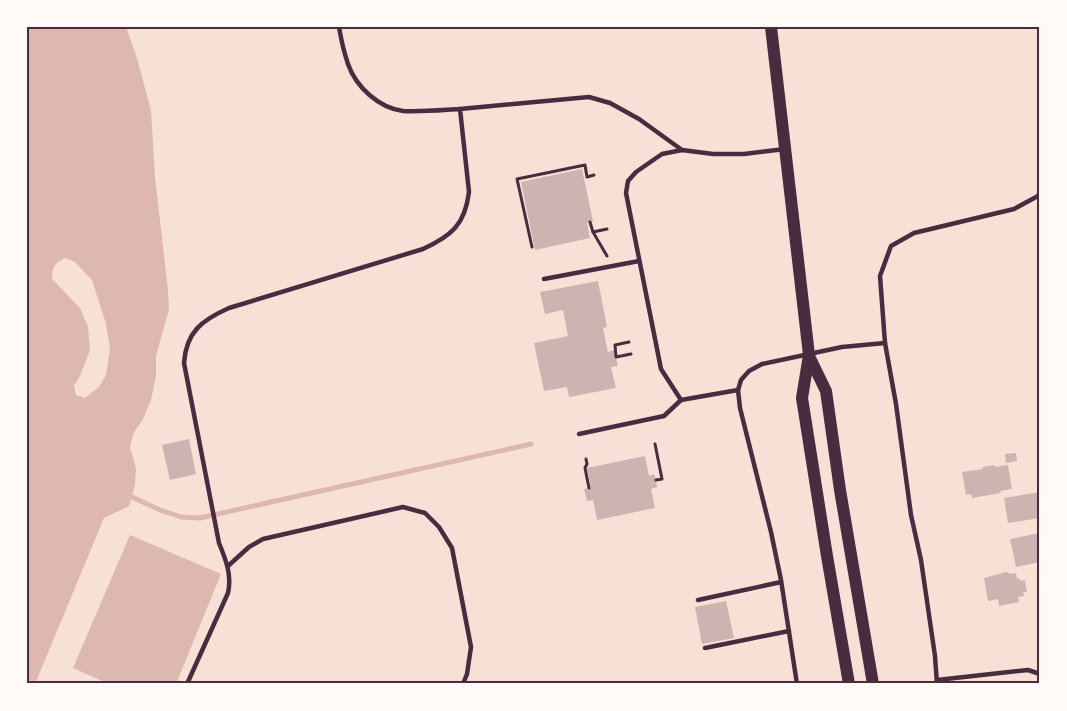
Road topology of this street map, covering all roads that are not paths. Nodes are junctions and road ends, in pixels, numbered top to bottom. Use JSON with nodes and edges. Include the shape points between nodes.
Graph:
{"nodes":[{"id":1,"x":339,"y":27,"type":"edge"},
{"id":2,"x":771,"y":27,"type":"edge"},
{"id":3,"x":460,"y":109,"type":"junction"},
{"id":4,"x":785,"y":149,"type":"junction"},
{"id":5,"x":682,"y":150,"type":"junction"},
{"id":6,"x":1040,"y":191,"type":"edge"},
{"id":7,"x":639,"y":261,"type":"junction"},
{"id":8,"x":544,"y":279,"type":"dead end"},
{"id":9,"x":885,"y":343,"type":"junction"},
{"id":10,"x":809,"y":354,"type":"junction"},
{"id":11,"x":738,"y":390,"type":"junction"},
{"id":12,"x":681,"y":399,"type":"junction"},
{"id":13,"x":579,"y":434,"type":"dead end"},
{"id":14,"x":228,"y":566,"type":"junction"},
{"id":15,"x":782,"y":582,"type":"junction"},
{"id":16,"x":698,"y":600,"type":"dead end"},
{"id":17,"x":789,"y":631,"type":"junction"},
{"id":18,"x":705,"y":648,"type":"dead end"},
{"id":19,"x":1040,"y":674,"type":"edge"},
{"id":20,"x":937,"y":682,"type":"edge"},
{"id":21,"x":187,"y":684,"type":"edge"},
{"id":22,"x":463,"y":684,"type":"edge"},
{"id":23,"x":797,"y":684,"type":"edge"},
{"id":24,"x":849,"y":684,"type":"edge"},
{"id":25,"x":873,"y":684,"type":"edge"}],
"edges":[{"from":1,"to":3,"type":"lane","via":[[348,65],[377,101],[402,111]]},
{"from":2,"to":4,"type":"main road"},
{"from":3,"to":5,"type":"lane","via":[[589,97],[639,119]]},
{"from":3,"to":14,"type":"lane","via":[[469,192],[461,219],[443,240],[229,308],[199,325],[190,338],[184,363],[219,543]]},
{"from":4,"to":5,"type":"lane","via":[[744,154]]},
{"from":4,"to":10,"type":"main road"},
{"from":5,"to":7,"type":"lane","via":[[662,154],[628,181],[626,193]]},
{"from":6,"to":9,"type":"lane","via":[[1014,209],[914,233],[891,246],[880,276]]},
{"from":7,"to":8,"type":"lane"},
{"from":7,"to":12,"type":"lane","via":[[661,369]]},
{"from":9,"to":10,"type":"lane"},
{"from":9,"to":20,"type":"lane"},
{"from":10,"to":11,"type":"lane","via":[[762,364],[749,371]]},
{"from":10,"to":24,"type":"main road","via":[[802,398]]},
{"from":10,"to":25,"type":"main road","via":[[826,391]]},
{"from":11,"to":12,"type":"lane"},
{"from":11,"to":15,"type":"lane"},
{"from":12,"to":13,"type":"lane","via":[[664,416]]},
{"from":14,"to":21,"type":"lane","via":[[228,593]]},
{"from":14,"to":22,"type":"lane","via":[[263,539],[403,507],[425,513],[452,548],[471,647]]},
{"from":15,"to":16,"type":"lane"},
{"from":15,"to":17,"type":"lane"},
{"from":17,"to":18,"type":"lane"},
{"from":17,"to":23,"type":"lane"},
{"from":19,"to":20,"type":"lane","via":[[1028,670]]}]}
